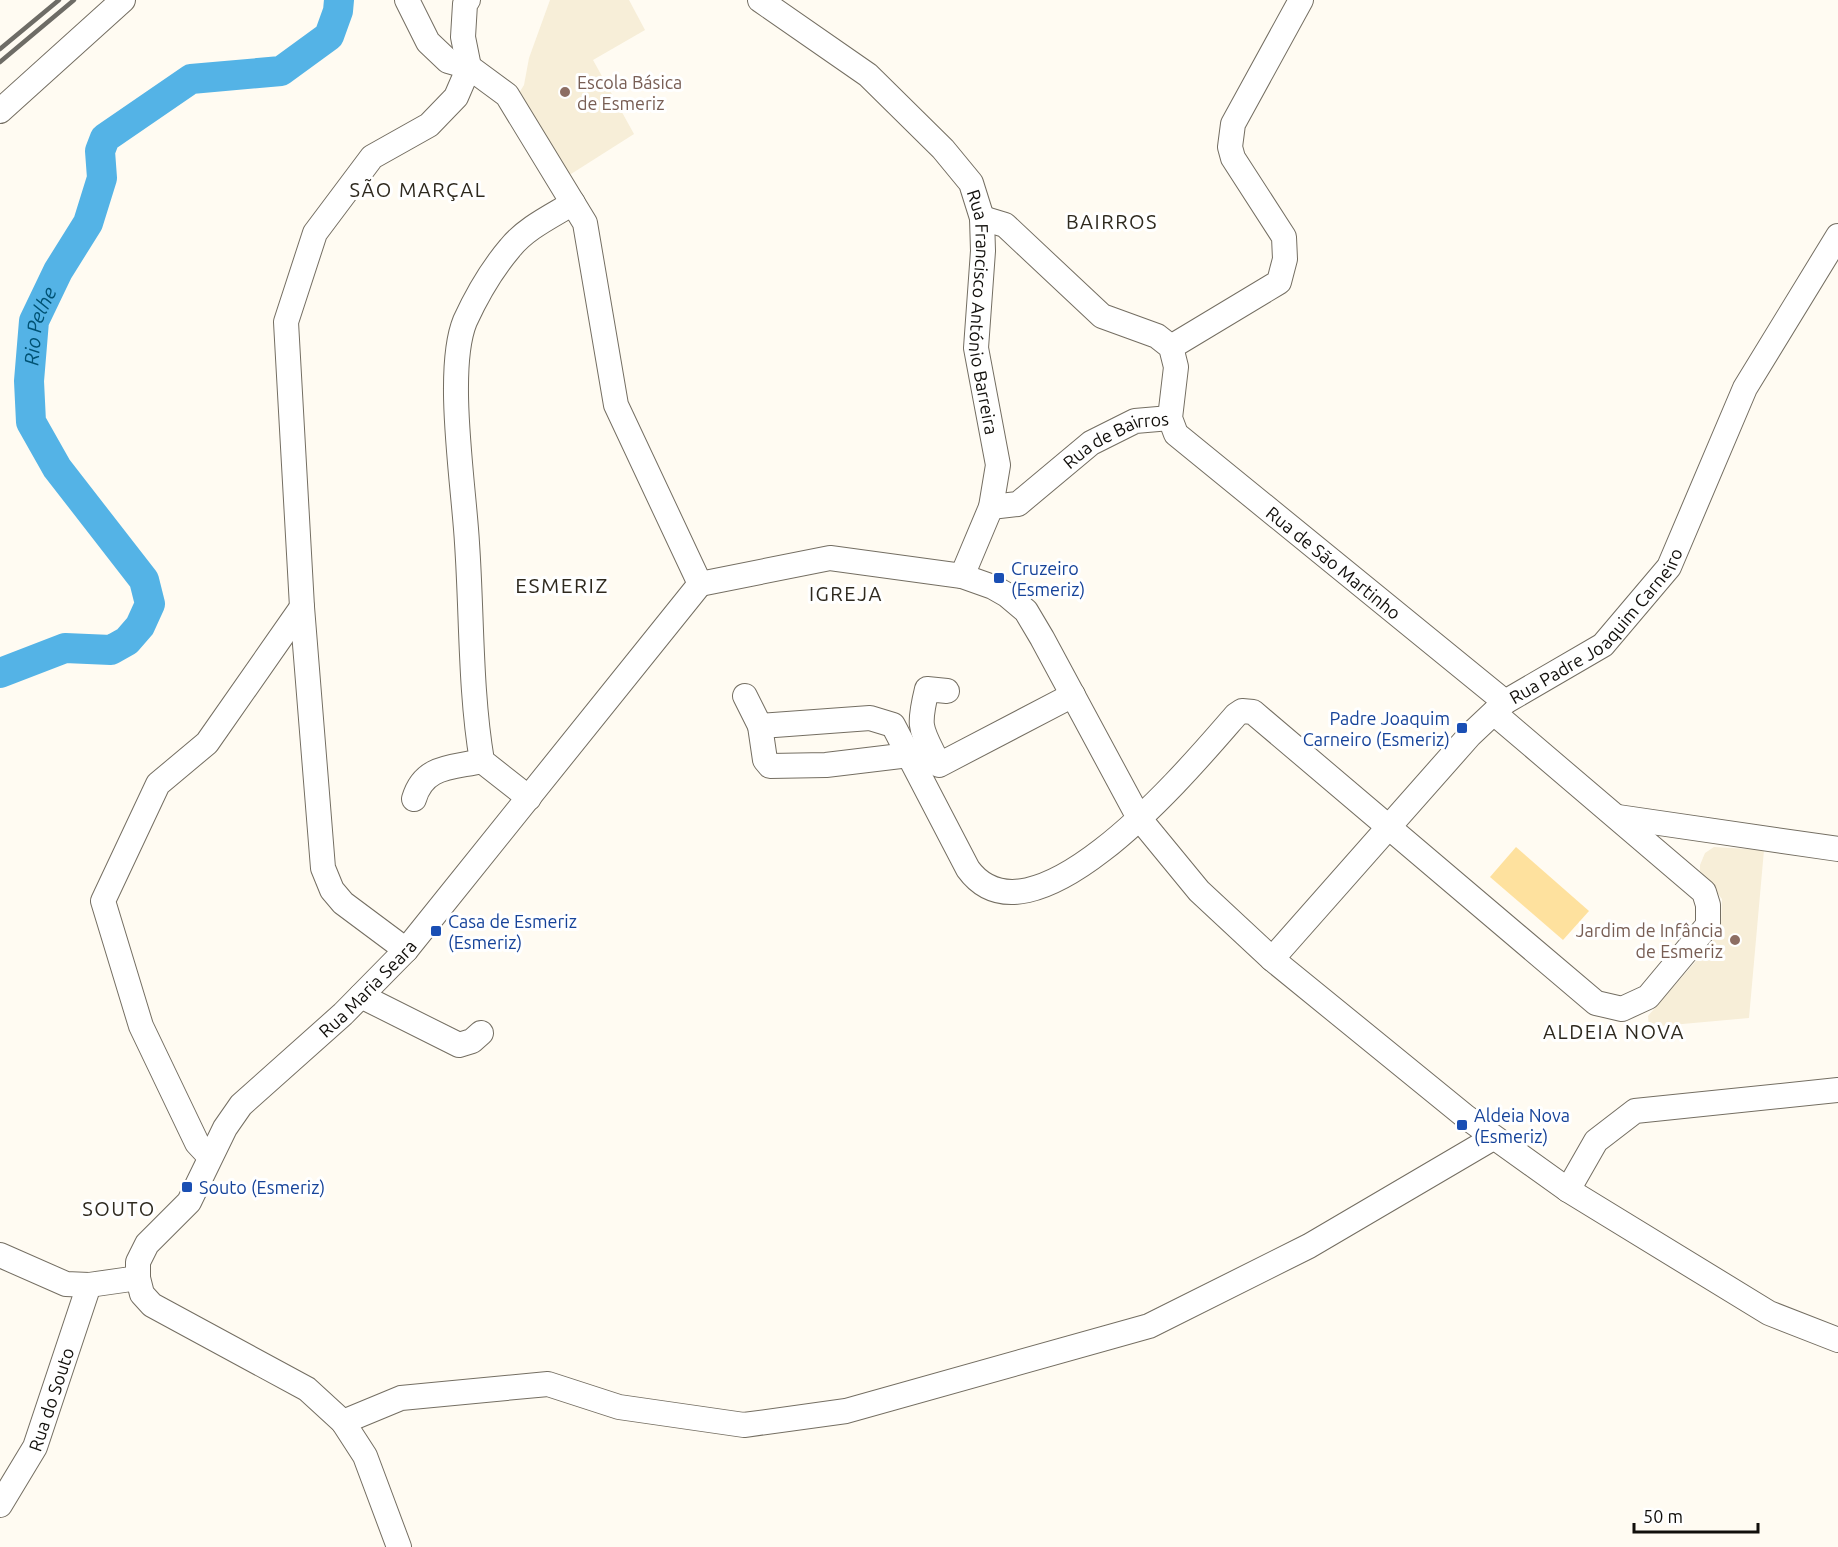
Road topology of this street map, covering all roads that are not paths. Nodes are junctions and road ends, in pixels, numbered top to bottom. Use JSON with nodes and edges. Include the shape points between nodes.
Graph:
{"nodes":[{"id":1,"x":123,"y":0,"type":"edge"},
{"id":2,"x":407,"y":0,"type":"edge"},
{"id":3,"x":468,"y":0,"type":"edge"},
{"id":4,"x":760,"y":0,"type":"edge"},
{"id":5,"x":1301,"y":0,"type":"edge"},
{"id":6,"x":469,"y":67,"type":"junction"},
{"id":7,"x":0,"y":111,"type":"edge"},
{"id":8,"x":573,"y":203,"type":"junction"},
{"id":9,"x":982,"y":218,"type":"junction"},
{"id":10,"x":1838,"y":236,"type":"edge"},
{"id":11,"x":1171,"y":347,"type":"junction"},
{"id":12,"x":1170,"y":418,"type":"junction"},
{"id":13,"x":991,"y":507,"type":"junction"},
{"id":14,"x":962,"y":576,"type":"junction"},
{"id":15,"x":700,"y":584,"type":"junction"},
{"id":16,"x":302,"y":607,"type":"junction"},
{"id":17,"x":946,"y":691,"type":"dead end"},
{"id":18,"x":1073,"y":695,"type":"junction"},
{"id":19,"x":745,"y":696,"type":"dead end"},
{"id":20,"x":1499,"y":707,"type":"junction"},
{"id":21,"x":760,"y":726,"type":"junction"},
{"id":22,"x":909,"y":754,"type":"junction"},
{"id":23,"x":482,"y":761,"type":"junction"},
{"id":24,"x":529,"y":798,"type":"junction"},
{"id":25,"x":414,"y":799,"type":"dead end"},
{"id":26,"x":1618,"y":817,"type":"junction"},
{"id":27,"x":1139,"y":818,"type":"junction"},
{"id":28,"x":1388,"y":828,"type":"junction"},
{"id":29,"x":1838,"y":849,"type":"edge"},
{"id":30,"x":406,"y":950,"type":"junction"},
{"id":31,"x":1272,"y":959,"type":"junction"},
{"id":32,"x":361,"y":996,"type":"junction"},
{"id":33,"x":481,"y":1033,"type":"dead end"},
{"id":34,"x":1838,"y":1090,"type":"edge"},
{"id":35,"x":1493,"y":1138,"type":"junction"},
{"id":36,"x":210,"y":1157,"type":"junction"},
{"id":37,"x":1568,"y":1190,"type":"junction"},
{"id":38,"x":0,"y":1255,"type":"edge"},
{"id":39,"x":138,"y":1278,"type":"junction"},
{"id":40,"x":95,"y":1283,"type":"junction"},
{"id":41,"x":152,"y":1305,"type":"junction"},
{"id":42,"x":1838,"y":1340,"type":"edge"},
{"id":43,"x":343,"y":1422,"type":"junction"},
{"id":44,"x":0,"y":1505,"type":"edge"},
{"id":45,"x":399,"y":1547,"type":"edge"}],
"edges":[{"from":1,"to":7,"type":"street"},
{"from":2,"to":6,"type":"street","via":[[428,42],[448,61]]},
{"from":3,"to":6,"type":"street","via":[[463,37]]},
{"from":4,"to":9,"type":"street","name":"Rua Francisco António Barreira","via":[[868,75],[943,149],[971,183]]},
{"from":5,"to":11,"type":"street","via":[[1233,124],[1230,147],[1239,168],[1284,237],[1285,259],[1279,282]]},
{"from":6,"to":8,"type":"street","via":[[507,95]]},
{"from":6,"to":16,"type":"street","via":[[456,97],[429,125],[372,157],[315,233],[286,322]]},
{"from":8,"to":15,"type":"street","via":[[585,223],[616,405]]},
{"from":8,"to":23,"type":"street","via":[[536,225],[511,247],[469,314],[458,350],[456,391],[476,728]]},
{"from":9,"to":11,"type":"street","via":[[1005,225],[1102,316],[1158,336]]},
{"from":9,"to":13,"type":"street","name":"Rua Francisco António Barreira","via":[[976,348],[998,465]]},
{"from":10,"to":20,"type":"street","name":"Rua Padre Joaquim Carneiro","via":[[1745,388],[1669,567],[1603,645]]},
{"from":11,"to":12,"type":"street","name":"Rua de Bairros","via":[[1176,367]]},
{"from":12,"to":13,"type":"street","name":"Rua de Bairros","via":[[1135,421],[1091,443],[1018,504]]},
{"from":12,"to":20,"type":"street","name":"Rua de São Martinho","via":[[1176,434]]},
{"from":13,"to":14,"type":"street","name":"Rua Francisco António Barreira"},
{"from":14,"to":15,"type":"street","via":[[830,558]]},
{"from":14,"to":18,"type":"street","via":[[993,586],[1026,611]]},
{"from":15,"to":24,"type":"street","name":"Rua Maria Seara"},
{"from":16,"to":30,"type":"street","via":[[323,868],[332,890],[343,903]]},
{"from":16,"to":36,"type":"street","via":[[207,743],[158,784],[103,901],[141,1026],[197,1143]]},
{"from":17,"to":18,"type":"street","via":[[927,689],[920,718],[939,765]]},
{"from":18,"to":27,"type":"street"},
{"from":19,"to":21,"type":"street"},
{"from":20,"to":26,"type":"street","name":"Rua de São Martinho"},
{"from":20,"to":28,"type":"street","name":"Rua Padre Joaquim Carneiro"},
{"from":21,"to":22,"type":"street","via":[[883,720],[894,725]]},
{"from":21,"to":22,"type":"street","via":[[765,760],[778,768]]},
{"from":22,"to":27,"type":"street","via":[[968,869],[985,887],[1001,892],[1033,890],[1073,873]]},
{"from":23,"to":24,"type":"street"},
{"from":23,"to":25,"type":"street","via":[[427,775],[419,782]]},
{"from":24,"to":30,"type":"street","name":"Rua Maria Seara"},
{"from":26,"to":28,"type":"street","name":"Rua de São Martinho","via":[[1704,892],[1708,905],[1708,925],[1648,997],[1622,1009],[1596,1003]]},
{"from":26,"to":29,"type":"street"},
{"from":27,"to":28,"type":"street","name":"Rua de São Martinho","via":[[1236,715],[1247,710]]},
{"from":27,"to":31,"type":"street","via":[[1199,891]]},
{"from":28,"to":31,"type":"street","name":"Rua Padre Joaquim Carneiro"},
{"from":30,"to":32,"type":"street","name":"Rua Maria Seara"},
{"from":31,"to":35,"type":"street"},
{"from":32,"to":33,"type":"street","via":[[459,1045]]},
{"from":32,"to":36,"type":"street","name":"Rua Maria Seara","via":[[241,1105]]},
{"from":34,"to":37,"type":"street","via":[[1635,1111],[1596,1141]]},
{"from":35,"to":37,"type":"street"},
{"from":35,"to":43,"type":"street","via":[[1309,1246],[1149,1326],[846,1411],[744,1425],[619,1407],[548,1384],[401,1398]]},
{"from":36,"to":39,"type":"street","name":"Rua Maria Seara","via":[[189,1202],[147,1244],[138,1262]]},
{"from":37,"to":42,"type":"street","via":[[1769,1313]]},
{"from":38,"to":40,"type":"street","via":[[66,1284]]},
{"from":39,"to":40,"type":"street"},
{"from":39,"to":41,"type":"street","via":[[142,1294]]},
{"from":40,"to":41,"type":"street"},
{"from":40,"to":44,"type":"street","name":"Rua do Souto","via":[[35,1447]]},
{"from":41,"to":43,"type":"street","via":[[308,1389]]},
{"from":43,"to":45,"type":"street","via":[[365,1456]]}]}
